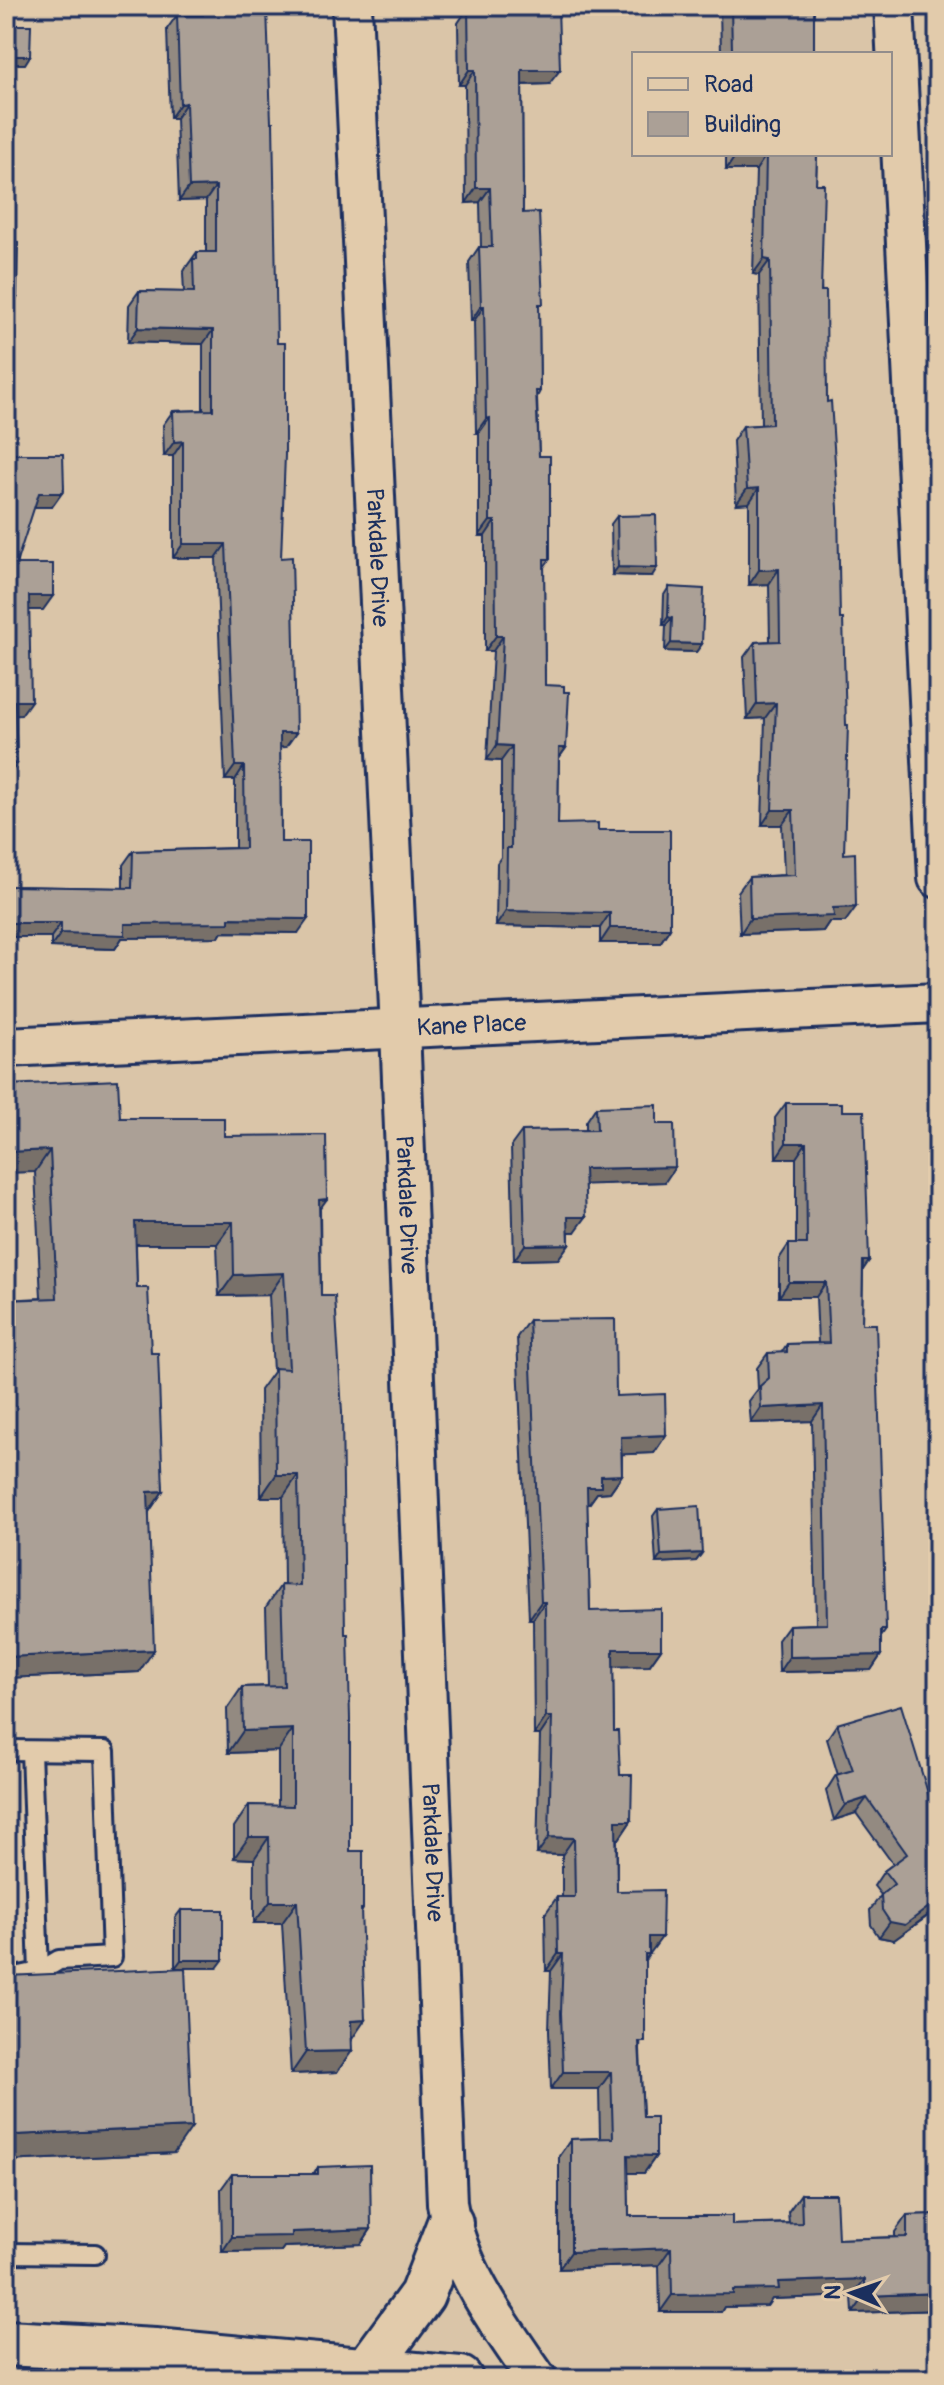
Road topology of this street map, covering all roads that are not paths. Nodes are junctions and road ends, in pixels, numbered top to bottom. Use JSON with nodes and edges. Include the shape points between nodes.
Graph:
{"nodes":[{"id":1,"x":352,"y":6,"type":"edge"},
{"id":2,"x":894,"y":6,"type":"edge"},
{"id":3,"x":938,"y":878,"type":"edge"},
{"id":4,"x":938,"y":1003,"type":"edge"},
{"id":5,"x":400,"y":1029,"type":"junction"},
{"id":6,"x":6,"y":1047,"type":"edge"},
{"id":7,"x":6,"y":1750,"type":"edge"},
{"id":8,"x":31,"y":1751,"type":"junction"},
{"id":9,"x":39,"y":1972,"type":"junction"},
{"id":10,"x":6,"y":1979,"type":"edge"},
{"id":11,"x":450,"y":2223,"type":"junction"},
{"id":12,"x":6,"y":2253,"type":"edge"},
{"id":13,"x":95,"y":2254,"type":"dead end"},
{"id":14,"x":6,"y":2343,"type":"edge"},
{"id":15,"x":367,"y":2370,"type":"junction"},
{"id":16,"x":460,"y":2379,"type":"edge"},
{"id":17,"x":537,"y":2379,"type":"edge"}],
"edges":[{"from":1,"to":5,"type":"street","name":"Parkdale Drive"},
{"from":2,"to":3,"type":"street"},
{"from":4,"to":5,"type":"street","name":"Kane Place"},
{"from":5,"to":6,"type":"street","name":"Kane Place"},
{"from":5,"to":11,"type":"street","name":"Parkdale Drive"},
{"from":7,"to":8,"type":"lane"},
{"from":8,"to":9,"type":"lane"},
{"from":8,"to":9,"type":"lane","via":[[105,1751],[107,1798],[112,1957],[59,1960]]},
{"from":9,"to":10,"type":"lane"},
{"from":11,"to":15,"type":"main road","via":[[422,2295]]},
{"from":11,"to":17,"type":"street","name":"Parkdale Drive","via":[[473,2280]]},
{"from":12,"to":13,"type":"lane"},
{"from":14,"to":15,"type":"main road"},
{"from":15,"to":16,"type":"main road"}]}
